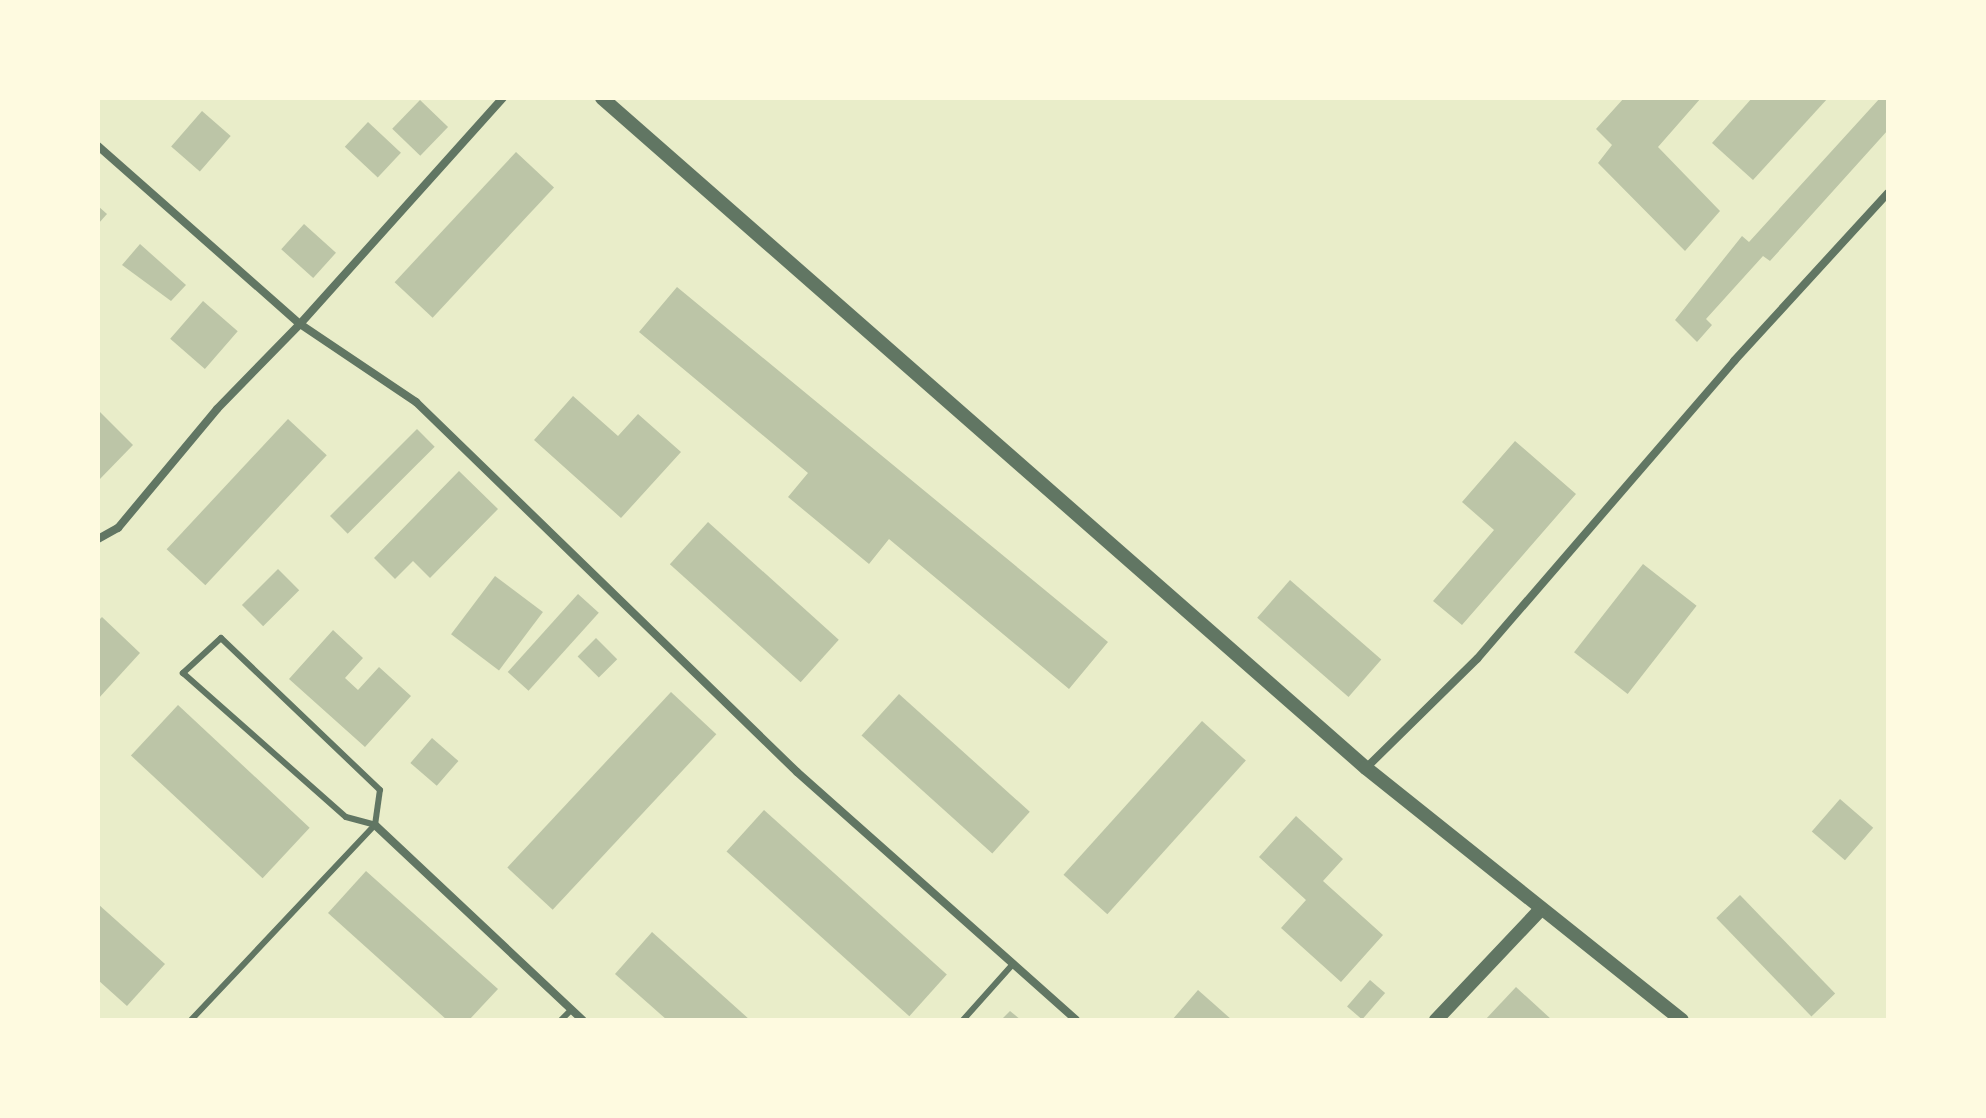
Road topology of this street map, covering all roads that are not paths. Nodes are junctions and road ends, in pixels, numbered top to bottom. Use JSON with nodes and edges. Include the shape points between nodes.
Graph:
{"nodes":[{"id":1,"x":503,"y":98,"type":"edge"},
{"id":2,"x":602,"y":98,"type":"edge"},
{"id":3,"x":98,"y":146,"type":"edge"},
{"id":4,"x":1888,"y":193,"type":"edge"},
{"id":5,"x":300,"y":324,"type":"junction"},
{"id":6,"x":98,"y":539,"type":"edge"},
{"id":7,"x":1366,"y":768,"type":"junction"},
{"id":8,"x":375,"y":825,"type":"junction"},
{"id":9,"x":1541,"y":909,"type":"junction"},
{"id":10,"x":1013,"y":964,"type":"junction"},
{"id":11,"x":571,"y":1010,"type":"junction"},
{"id":12,"x":191,"y":1020,"type":"edge"},
{"id":13,"x":561,"y":1020,"type":"edge"},
{"id":14,"x":583,"y":1020,"type":"edge"},
{"id":15,"x":963,"y":1020,"type":"edge"},
{"id":16,"x":1076,"y":1020,"type":"edge"},
{"id":17,"x":1436,"y":1020,"type":"edge"},
{"id":18,"x":1682,"y":1020,"type":"edge"}],
"edges":[{"from":1,"to":5,"type":"street"},
{"from":2,"to":7,"type":"street"},
{"from":3,"to":5,"type":"street"},
{"from":4,"to":7,"type":"street","via":[[1734,361],[1477,659]]},
{"from":5,"to":6,"type":"street","via":[[217,409],[118,528]]},
{"from":5,"to":10,"type":"street","via":[[416,402],[797,772]]},
{"from":7,"to":9,"type":"street"},
{"from":8,"to":8,"type":"lane","via":[[380,790],[221,638],[183,673],[346,817]]},
{"from":8,"to":11,"type":"street"},
{"from":8,"to":12,"type":"lane"},
{"from":9,"to":17,"type":"street"},
{"from":9,"to":18,"type":"street"},
{"from":10,"to":15,"type":"lane"},
{"from":10,"to":16,"type":"street"},
{"from":11,"to":13,"type":"lane"},
{"from":11,"to":14,"type":"street"}]}
